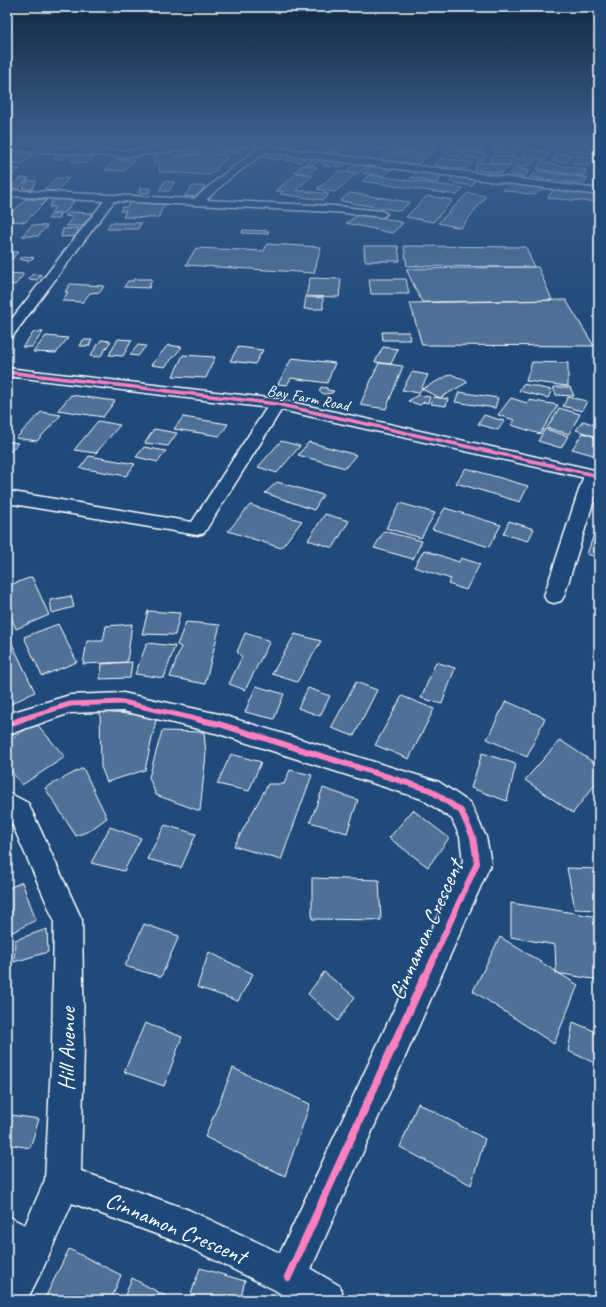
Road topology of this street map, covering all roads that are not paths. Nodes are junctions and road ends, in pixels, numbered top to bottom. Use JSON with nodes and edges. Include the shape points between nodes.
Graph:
{"nodes":[{"id":1,"x":107,"y":203,"type":"edge"},
{"id":2,"x":216,"y":203,"type":"edge"},
{"id":3,"x":382,"y":214,"type":"dead end"},
{"id":4,"x":7,"y":334,"type":"edge"},
{"id":5,"x":7,"y":372,"type":"edge"},
{"id":6,"x":277,"y":404,"type":"junction"},
{"id":7,"x":596,"y":476,"type":"edge"},
{"id":8,"x":7,"y":497,"type":"edge"},
{"id":9,"x":554,"y":596,"type":"dead end"},
{"id":10,"x":7,"y":725,"type":"edge"},
{"id":11,"x":7,"y":804,"type":"edge"},
{"id":12,"x":63,"y":1182,"type":"junction"},
{"id":13,"x":19,"y":1244,"type":"edge"},
{"id":14,"x":288,"y":1277,"type":"junction"},
{"id":15,"x":7,"y":1299,"type":"edge"},
{"id":16,"x":326,"y":1300,"type":"edge"}],
"edges":[{"from":1,"to":4,"type":"street"},
{"from":2,"to":3,"type":"street"},
{"from":5,"to":6,"type":"street","name":"Bay Farm Road"},
{"from":6,"to":7,"type":"street","name":"Bay Farm Road"},
{"from":6,"to":8,"type":"street","via":[[197,529]]},
{"from":7,"to":9,"type":"street"},
{"from":10,"to":14,"type":"street","name":"Cinnamon Crescent","via":[[70,704],[123,702],[219,724],[430,790],[461,811],[473,837],[478,863]]},
{"from":11,"to":12,"type":"street","name":"Hill Avenue","via":[[19,812],[68,920],[68,1045]]},
{"from":12,"to":13,"type":"street","name":"Hill Avenue"},
{"from":12,"to":14,"type":"street","name":"Cinnamon Crescent","via":[[189,1228]]},
{"from":13,"to":15,"type":"street","name":"Hill Avenue"},
{"from":14,"to":16,"type":"street","name":"Cinnamon Crescent"}]}
